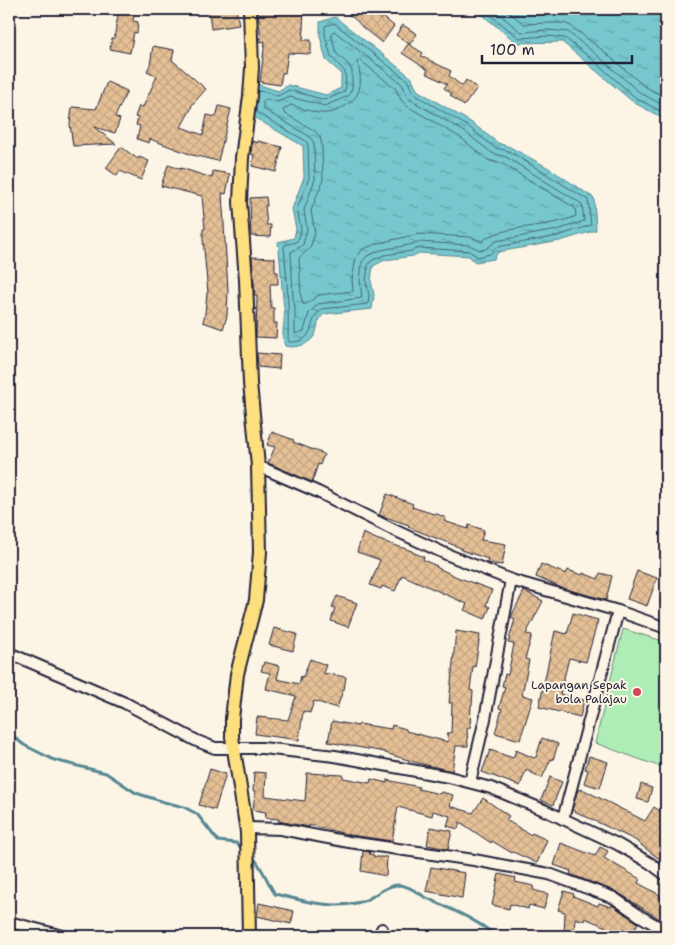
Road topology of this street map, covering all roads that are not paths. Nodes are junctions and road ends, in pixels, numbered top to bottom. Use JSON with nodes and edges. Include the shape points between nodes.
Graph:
{"nodes":[{"id":1,"x":250,"y":9,"type":"edge"},
{"id":2,"x":258,"y":466,"type":"junction"},
{"id":3,"x":512,"y":580,"type":"junction"},
{"id":4,"x":618,"y":611,"type":"junction"},
{"id":5,"x":666,"y":628,"type":"edge"},
{"id":6,"x":9,"y":653,"type":"edge"},
{"id":7,"x":234,"y":748,"type":"junction"},
{"id":8,"x":470,"y":782,"type":"junction"},
{"id":9,"x":563,"y":819,"type":"junction"},
{"id":10,"x":247,"y":830,"type":"junction"},
{"id":11,"x":666,"y":875,"type":"edge"},
{"id":12,"x":9,"y":922,"type":"edge"},
{"id":13,"x":666,"y":931,"type":"edge"},
{"id":14,"x":63,"y":936,"type":"edge"},
{"id":15,"x":249,"y":936,"type":"edge"}],
"edges":[{"from":1,"to":2,"type":"main road","via":[[252,68],[240,181],[250,383]]},
{"from":2,"to":3,"type":"street","via":[[421,543]]},
{"from":2,"to":7,"type":"main road","via":[[260,572],[234,689]]},
{"from":3,"to":4,"type":"street"},
{"from":3,"to":8,"type":"street"},
{"from":4,"to":5,"type":"street"},
{"from":4,"to":9,"type":"street"},
{"from":6,"to":7,"type":"street","via":[[125,703],[208,745]]},
{"from":7,"to":8,"type":"street","via":[[335,756]]},
{"from":7,"to":10,"type":"main road"},
{"from":8,"to":9,"type":"street"},
{"from":9,"to":11,"type":"street","via":[[617,844]]},
{"from":10,"to":13,"type":"street","via":[[281,829],[549,874],[614,898]]},
{"from":10,"to":15,"type":"main road"},
{"from":12,"to":14,"type":"street"}]}
